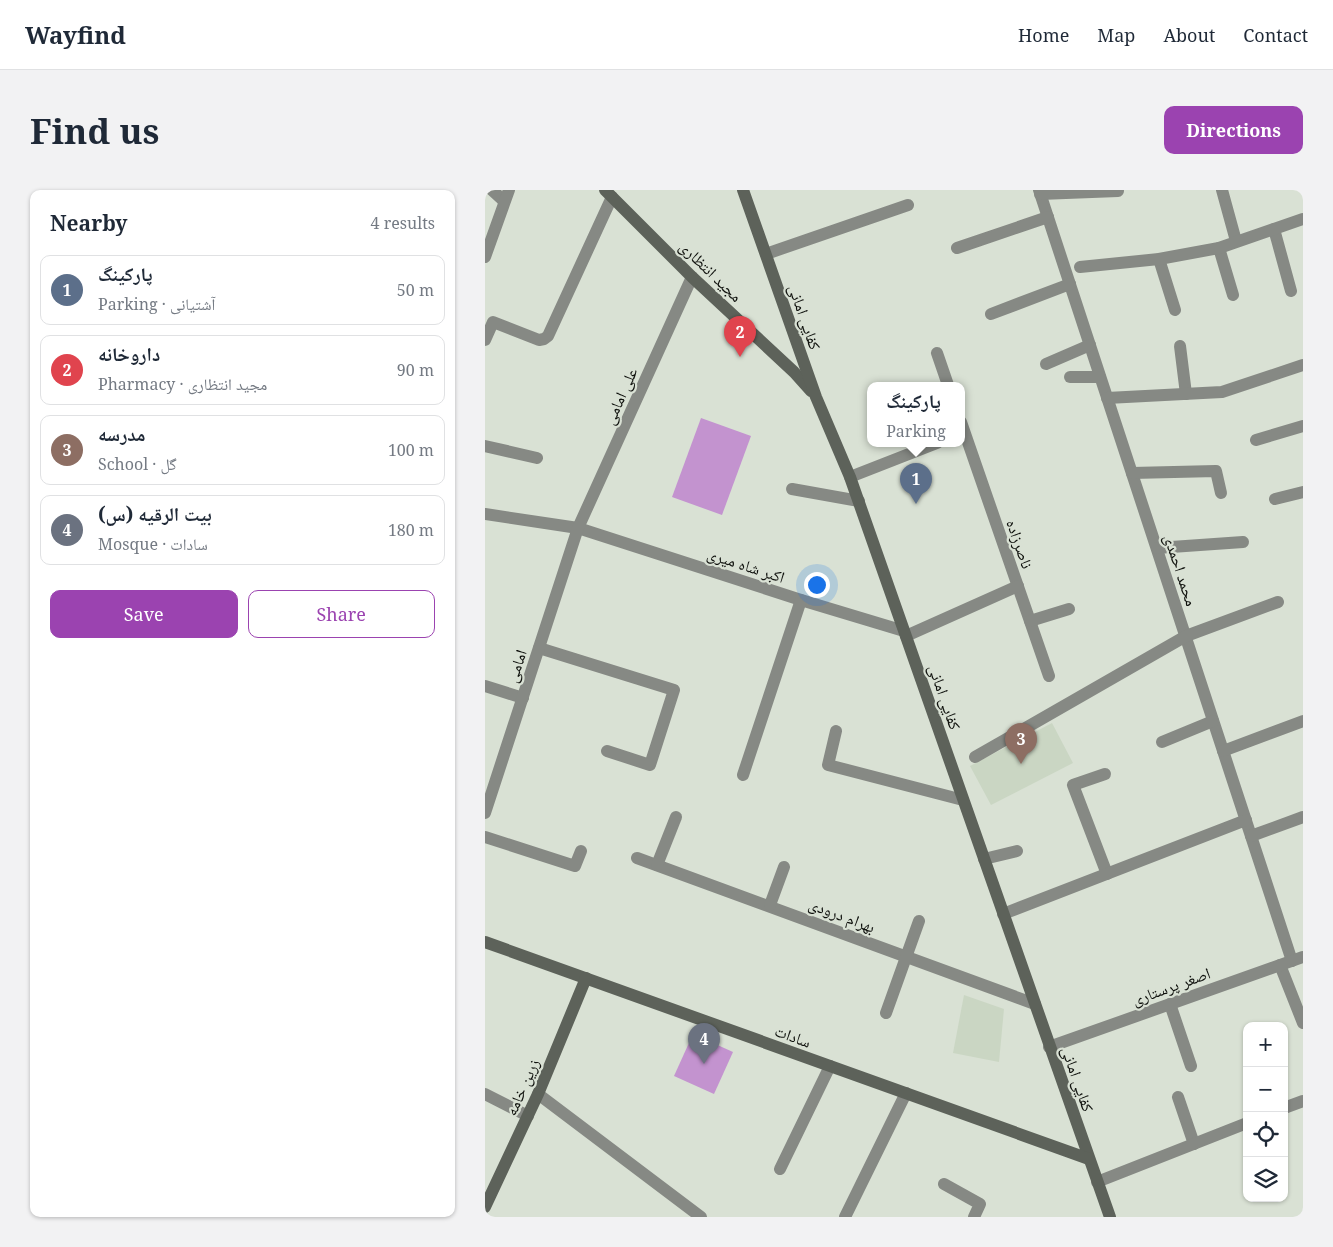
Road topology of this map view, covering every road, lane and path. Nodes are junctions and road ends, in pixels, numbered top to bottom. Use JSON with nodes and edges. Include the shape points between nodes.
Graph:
{"nodes":[{"id":1,"x":492,"y":190,"type":"edge"},
{"id":2,"x":743,"y":190,"type":"edge"},
{"id":3,"x":1222,"y":190,"type":"edge"},
{"id":4,"x":1118,"y":191,"type":"dead end"},
{"id":5,"x":1040,"y":192,"type":"edge"},
{"id":6,"x":608,"y":194,"type":"edge"},
{"id":7,"x":506,"y":196,"type":"edge"},
{"id":8,"x":908,"y":205,"type":"dead end"},
{"id":9,"x":1048,"y":217,"type":"junction"},
{"id":10,"x":1303,"y":219,"type":"edge"},
{"id":11,"x":1274,"y":229,"type":"junction"},
{"id":12,"x":1236,"y":241,"type":"junction"},
{"id":13,"x":957,"y":248,"type":"dead end"},
{"id":14,"x":1219,"y":248,"type":"junction"},
{"id":15,"x":766,"y":254,"type":"junction"},
{"id":16,"x":485,"y":257,"type":"edge"},
{"id":17,"x":1159,"y":259,"type":"junction"},
{"id":18,"x":1080,"y":267,"type":"dead end"},
{"id":19,"x":692,"y":277,"type":"junction"},
{"id":20,"x":1070,"y":284,"type":"junction"},
{"id":21,"x":1291,"y":291,"type":"dead end"},
{"id":22,"x":1233,"y":295,"type":"dead end"},
{"id":23,"x":1175,"y":310,"type":"dead end"},
{"id":24,"x":991,"y":314,"type":"dead end"},
{"id":25,"x":485,"y":340,"type":"edge"},
{"id":26,"x":1090,"y":345,"type":"junction"},
{"id":27,"x":1179,"y":346,"type":"dead end"},
{"id":28,"x":937,"y":353,"type":"dead end"},
{"id":29,"x":1046,"y":364,"type":"dead end"},
{"id":30,"x":1303,"y":365,"type":"edge"},
{"id":31,"x":1070,"y":377,"type":"dead end"},
{"id":32,"x":1100,"y":377,"type":"junction"},
{"id":33,"x":947,"y":382,"type":"edge"},
{"id":34,"x":1186,"y":394,"type":"junction"},
{"id":35,"x":815,"y":397,"type":"junction"},
{"id":36,"x":1107,"y":398,"type":"junction"},
{"id":37,"x":1303,"y":426,"type":"edge"},
{"id":38,"x":965,"y":437,"type":"edge"},
{"id":39,"x":1256,"y":440,"type":"dead end"},
{"id":40,"x":927,"y":447,"type":"edge"},
{"id":41,"x":486,"y":451,"type":"edge"},
{"id":42,"x":537,"y":458,"type":"dead end"},
{"id":43,"x":1132,"y":473,"type":"junction"},
{"id":44,"x":850,"y":477,"type":"junction"},
{"id":45,"x":793,"y":489,"type":"dead end"},
{"id":46,"x":1303,"y":492,"type":"edge"},
{"id":47,"x":1221,"y":494,"type":"dead end"},
{"id":48,"x":1275,"y":499,"type":"dead end"},
{"id":49,"x":859,"y":501,"type":"junction"},
{"id":50,"x":485,"y":514,"type":"edge"},
{"id":51,"x":578,"y":528,"type":"junction"},
{"id":52,"x":1243,"y":542,"type":"dead end"},
{"id":53,"x":1157,"y":548,"type":"junction"},
{"id":54,"x":1018,"y":586,"type":"junction"},
{"id":55,"x":801,"y":600,"type":"junction"},
{"id":56,"x":1278,"y":602,"type":"dead end"},
{"id":57,"x":1069,"y":609,"type":"dead end"},
{"id":58,"x":1030,"y":621,"type":"junction"},
{"id":59,"x":905,"y":633,"type":"junction"},
{"id":60,"x":1186,"y":636,"type":"junction"},
{"id":61,"x":539,"y":648,"type":"junction"},
{"id":62,"x":1049,"y":676,"type":"dead end"},
{"id":63,"x":485,"y":686,"type":"edge"},
{"id":64,"x":523,"y":698,"type":"junction"},
{"id":65,"x":1213,"y":721,"type":"junction"},
{"id":66,"x":1303,"y":721,"type":"edge"},
{"id":67,"x":836,"y":731,"type":"dead end"},
{"id":68,"x":1161,"y":742,"type":"dead end"},
{"id":69,"x":607,"y":751,"type":"dead end"},
{"id":70,"x":1223,"y":751,"type":"junction"},
{"id":71,"x":975,"y":757,"type":"dead end"},
{"id":72,"x":1105,"y":774,"type":"dead end"},
{"id":73,"x":743,"y":775,"type":"dead end"},
{"id":74,"x":963,"y":800,"type":"junction"},
{"id":75,"x":485,"y":814,"type":"edge"},
{"id":76,"x":677,"y":818,"type":"dead end"},
{"id":77,"x":1303,"y":818,"type":"edge"},
{"id":78,"x":1246,"y":820,"type":"junction"},
{"id":79,"x":1251,"y":836,"type":"junction"},
{"id":80,"x":485,"y":837,"type":"edge"},
{"id":81,"x":581,"y":850,"type":"dead end"},
{"id":82,"x":1017,"y":851,"type":"dead end"},
{"id":83,"x":637,"y":858,"type":"dead end"},
{"id":84,"x":984,"y":859,"type":"junction"},
{"id":85,"x":657,"y":866,"type":"junction"},
{"id":86,"x":784,"y":867,"type":"dead end"},
{"id":87,"x":1107,"y":874,"type":"junction"},
{"id":88,"x":770,"y":905,"type":"junction"},
{"id":89,"x":1003,"y":914,"type":"junction"},
{"id":90,"x":919,"y":921,"type":"dead end"},
{"id":91,"x":485,"y":942,"type":"edge"},
{"id":92,"x":907,"y":957,"type":"junction"},
{"id":93,"x":1298,"y":959,"type":"edge"},
{"id":94,"x":1280,"y":965,"type":"junction"},
{"id":95,"x":586,"y":978,"type":"junction"},
{"id":96,"x":1035,"y":1004,"type":"junction"},
{"id":97,"x":1169,"y":1004,"type":"junction"},
{"id":98,"x":886,"y":1013,"type":"dead end"},
{"id":99,"x":1303,"y":1023,"type":"edge"},
{"id":100,"x":1049,"y":1047,"type":"junction"},
{"id":101,"x":830,"y":1066,"type":"junction"},
{"id":102,"x":1191,"y":1066,"type":"dead end"},
{"id":103,"x":485,"y":1094,"type":"edge"},
{"id":104,"x":538,"y":1094,"type":"junction"},
{"id":105,"x":906,"y":1094,"type":"junction"},
{"id":106,"x":1178,"y":1097,"type":"dead end"},
{"id":107,"x":1303,"y":1101,"type":"edge"},
{"id":108,"x":1288,"y":1107,"type":"edge"},
{"id":109,"x":528,"y":1116,"type":"junction"},
{"id":110,"x":1243,"y":1125,"type":"edge"},
{"id":111,"x":1194,"y":1144,"type":"junction"},
{"id":112,"x":1089,"y":1159,"type":"junction"},
{"id":113,"x":779,"y":1169,"type":"dead end"},
{"id":114,"x":1097,"y":1182,"type":"junction"},
{"id":115,"x":944,"y":1184,"type":"dead end"},
{"id":116,"x":485,"y":1207,"type":"edge"},
{"id":117,"x":701,"y":1217,"type":"edge"},
{"id":118,"x":845,"y":1217,"type":"edge"},
{"id":119,"x":974,"y":1217,"type":"edge"},
{"id":120,"x":1109,"y":1217,"type":"edge"}],
"edges":[{"from":1,"to":7,"type":"street"},
{"from":2,"to":15,"type":"street","name":"کفایی امانی"},
{"from":3,"to":12,"type":"street"},
{"from":4,"to":5,"type":"street"},
{"from":5,"to":9,"type":"street","name":"محمد احمدی"},
{"from":6,"to":19,"type":"street","name":"مجید انتظاری"},
{"from":6,"to":25,"type":"street","via":[[548,336],[539,340],[493,322]]},
{"from":7,"to":16,"type":"street"},
{"from":8,"to":15,"type":"street"},
{"from":9,"to":13,"type":"street"},
{"from":9,"to":20,"type":"street","name":"محمد احمدی"},
{"from":10,"to":11,"type":"street"},
{"from":11,"to":12,"type":"street"},
{"from":11,"to":21,"type":"street"},
{"from":12,"to":14,"type":"street"},
{"from":14,"to":17,"type":"street"},
{"from":14,"to":22,"type":"street"},
{"from":15,"to":35,"type":"street","name":"کفایی امانی"},
{"from":17,"to":18,"type":"street"},
{"from":17,"to":23,"type":"street"},
{"from":19,"to":35,"type":"street","name":"مجید انتظاری","via":[[794,372]]},
{"from":19,"to":51,"type":"street","name":"علی امامی"},
{"from":20,"to":24,"type":"street"},
{"from":20,"to":26,"type":"street","name":"محمد احمدی"},
{"from":26,"to":29,"type":"street"},
{"from":26,"to":32,"type":"street","name":"محمد احمدی"},
{"from":27,"to":34,"type":"street"},
{"from":28,"to":33,"type":"street"},
{"from":30,"to":34,"type":"street","via":[[1222,392]]},
{"from":31,"to":32,"type":"street"},
{"from":32,"to":36,"type":"street","name":"محمد احمدی"},
{"from":34,"to":36,"type":"street"},
{"from":35,"to":44,"type":"street","name":"کفایی امانی"},
{"from":36,"to":43,"type":"street","name":"محمد احمدی"},
{"from":37,"to":39,"type":"street"},
{"from":38,"to":54,"type":"street","name":"ناصرزاده"},
{"from":40,"to":44,"type":"street"},
{"from":41,"to":42,"type":"street"},
{"from":43,"to":47,"type":"street","via":[[1216,471]]},
{"from":43,"to":53,"type":"street","name":"محمد احمدی"},
{"from":44,"to":49,"type":"street","name":"کفایی امانی"},
{"from":45,"to":49,"type":"street"},
{"from":46,"to":48,"type":"street"},
{"from":49,"to":59,"type":"street","name":"کفایی امانی"},
{"from":50,"to":51,"type":"street","name":"اکبر شاه میری"},
{"from":51,"to":55,"type":"street","name":"اکبر شاه میری"},
{"from":51,"to":61,"type":"street","name":"امامی"},
{"from":52,"to":53,"type":"street"},
{"from":53,"to":60,"type":"street","name":"محمد احمدی"},
{"from":54,"to":58,"type":"street","name":"ناصرزاده"},
{"from":54,"to":59,"type":"street"},
{"from":55,"to":59,"type":"street","name":"اکبر شاه میری"},
{"from":55,"to":73,"type":"street"},
{"from":56,"to":60,"type":"street"},
{"from":57,"to":58,"type":"street"},
{"from":58,"to":62,"type":"street","name":"ناصرزاده"},
{"from":59,"to":74,"type":"street","name":"کفایی امانی"},
{"from":60,"to":65,"type":"street","name":"محمد احمدی"},
{"from":60,"to":71,"type":"street"},
{"from":61,"to":64,"type":"street","name":"امامی"},
{"from":61,"to":69,"type":"street","via":[[674,690],[650,765]]},
{"from":63,"to":64,"type":"street"},
{"from":64,"to":75,"type":"street","name":"امامی"},
{"from":65,"to":68,"type":"street"},
{"from":65,"to":70,"type":"street","name":"محمد احمدی"},
{"from":66,"to":70,"type":"street"},
{"from":67,"to":74,"type":"street","via":[[828,765]]},
{"from":70,"to":78,"type":"street","name":"محمد احمدی"},
{"from":72,"to":87,"type":"street","via":[[1073,785]]},
{"from":74,"to":84,"type":"street","name":"کفایی امانی"},
{"from":76,"to":85,"type":"street"},
{"from":77,"to":79,"type":"street"},
{"from":78,"to":79,"type":"street","name":"محمد احمدی"},
{"from":78,"to":87,"type":"street"},
{"from":79,"to":93,"type":"street","name":"محمد احمدی"},
{"from":80,"to":81,"type":"street","via":[[575,866]]},
{"from":82,"to":84,"type":"street"},
{"from":83,"to":85,"type":"street","name":"بهرام درودی"},
{"from":84,"to":89,"type":"street","name":"کفایی امانی"},
{"from":85,"to":88,"type":"street","name":"بهرام درودی"},
{"from":86,"to":88,"type":"street"},
{"from":87,"to":89,"type":"street"},
{"from":88,"to":92,"type":"street","name":"بهرام درودی"},
{"from":89,"to":96,"type":"street","name":"کفایی امانی"},
{"from":90,"to":92,"type":"street"},
{"from":91,"to":95,"type":"street","name":"سادات"},
{"from":92,"to":96,"type":"street","name":"بهرام درودی"},
{"from":92,"to":98,"type":"street"},
{"from":93,"to":94,"type":"street","name":"اصغر پرستاری"},
{"from":94,"to":97,"type":"street","name":"اصغر پرستاری"},
{"from":94,"to":99,"type":"street"},
{"from":95,"to":101,"type":"street","name":"سادات"},
{"from":95,"to":104,"type":"street","name":"زرین خامه"},
{"from":96,"to":100,"type":"street","name":"کفایی امانی"},
{"from":97,"to":100,"type":"street","name":"اصغر پرستاری"},
{"from":97,"to":102,"type":"street"},
{"from":100,"to":112,"type":"street","name":"کفایی امانی"},
{"from":101,"to":105,"type":"street","name":"سادات"},
{"from":101,"to":113,"type":"street"},
{"from":103,"to":109,"type":"street"},
{"from":104,"to":109,"type":"street","name":"زرین خامه"},
{"from":104,"to":117,"type":"street"},
{"from":105,"to":112,"type":"street","name":"سادات"},
{"from":105,"to":118,"type":"street"},
{"from":106,"to":111,"type":"street"},
{"from":107,"to":108,"type":"street"},
{"from":109,"to":116,"type":"street","name":"زرین خامه"},
{"from":110,"to":111,"type":"street"},
{"from":111,"to":114,"type":"street"},
{"from":112,"to":114,"type":"street","name":"کفایی امانی"},
{"from":114,"to":120,"type":"street","name":"کفایی امانی"},
{"from":115,"to":119,"type":"street","via":[[980,1204]]}]}
